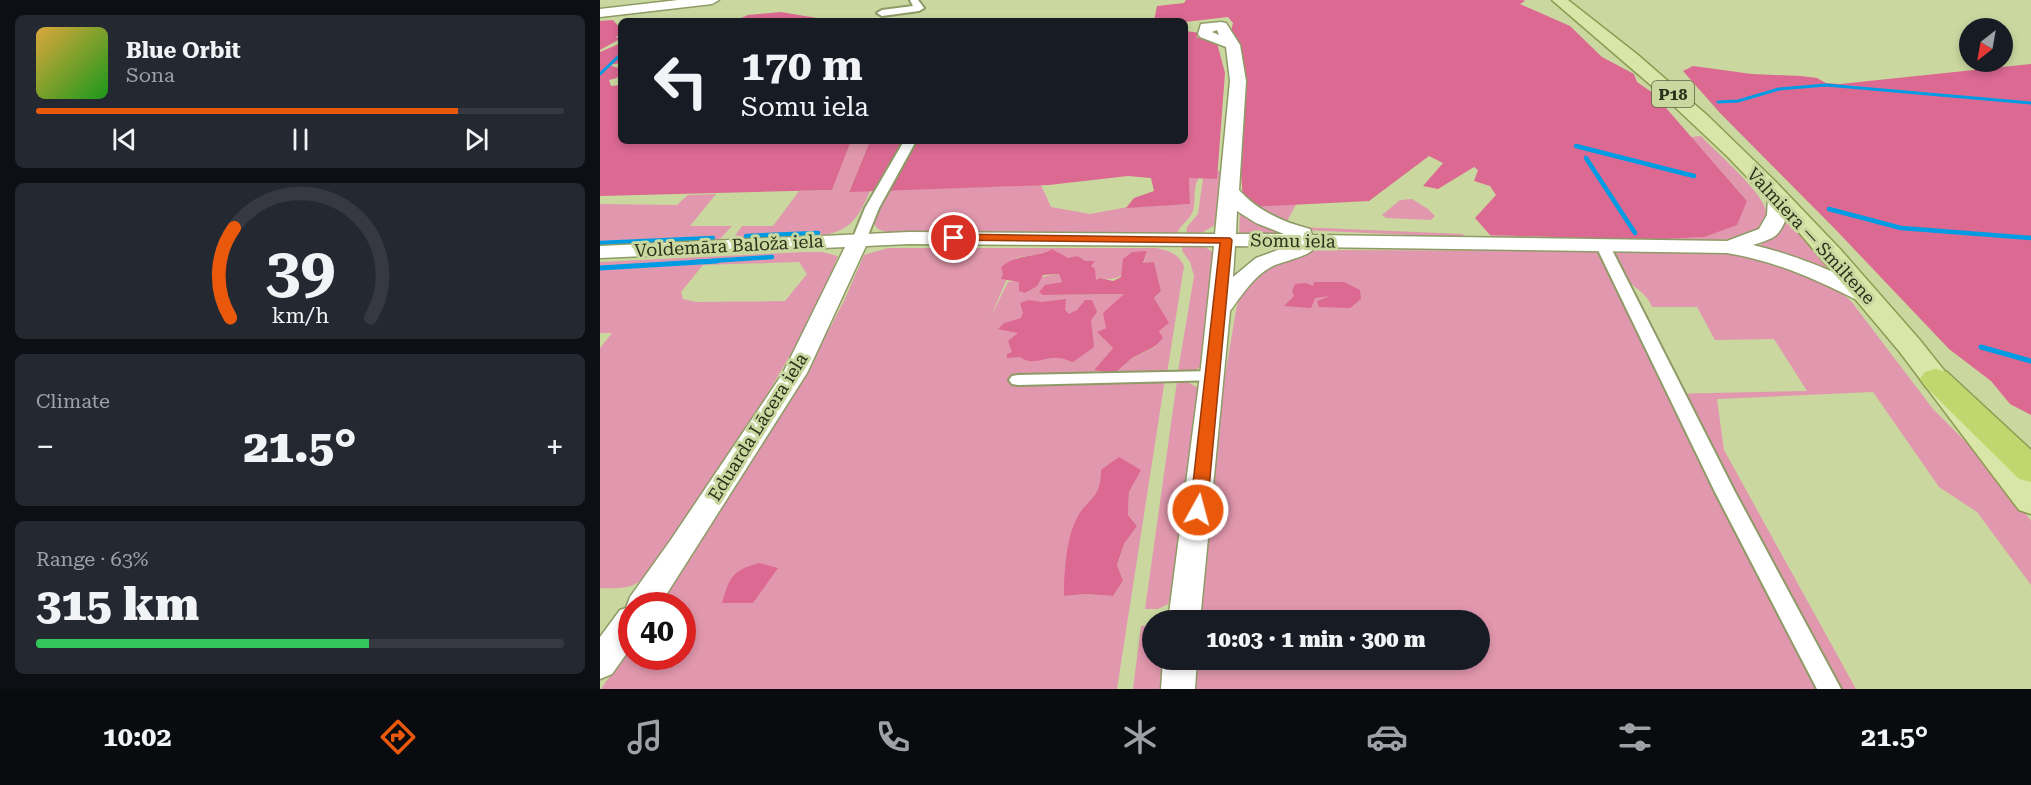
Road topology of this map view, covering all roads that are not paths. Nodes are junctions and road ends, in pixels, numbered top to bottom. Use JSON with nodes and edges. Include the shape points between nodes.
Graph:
{"nodes":[{"id":1,"x":712,"y":0,"type":"edge"},
{"id":2,"x":914,"y":0,"type":"edge"},
{"id":3,"x":1559,"y":0,"type":"edge"},
{"id":4,"x":882,"y":13,"type":"dead end"},
{"id":5,"x":600,"y":14,"type":"edge"},
{"id":6,"x":1221,"y":26,"type":"dead end"},
{"id":7,"x":908,"y":144,"type":"edge"},
{"id":8,"x":1231,"y":193,"type":"junction"},
{"id":9,"x":1778,"y":198,"type":"junction"},
{"id":10,"x":859,"y":240,"type":"junction"},
{"id":11,"x":1226,"y":240,"type":"junction"},
{"id":12,"x":1334,"y":241,"type":"junction"},
{"id":13,"x":1382,"y":242,"type":"junction"},
{"id":14,"x":1603,"y":246,"type":"junction"},
{"id":15,"x":1727,"y":247,"type":"junction"},
{"id":16,"x":600,"y":252,"type":"edge"},
{"id":17,"x":1867,"y":296,"type":"junction"},
{"id":18,"x":1219,"y":310,"type":"junction"},
{"id":19,"x":1213,"y":376,"type":"junction"},
{"id":20,"x":1936,"y":379,"type":"junction"},
{"id":21,"x":1018,"y":380,"type":"dead end"},
{"id":22,"x":2031,"y":470,"type":"edge"},
{"id":23,"x":2031,"y":502,"type":"edge"},
{"id":24,"x":651,"y":592,"type":"edge"},
{"id":25,"x":1185,"y":610,"type":"edge"},
{"id":26,"x":618,"y":639,"type":"edge"},
{"id":27,"x":600,"y":664,"type":"edge"},
{"id":28,"x":1179,"y":670,"type":"edge"},
{"id":29,"x":1178,"y":689,"type":"edge"},
{"id":30,"x":1829,"y":689,"type":"edge"}],
"edges":[{"from":1,"to":5,"type":"main road"},
{"from":2,"to":4,"type":"street","via":[[919,8]]},
{"from":3,"to":9,"type":"main road","name":"Valmiera — Smiltene","number":"P18","via":[[1653,75]]},
{"from":6,"to":8,"type":"main road","via":[[1233,45],[1238,81]]},
{"from":7,"to":10,"type":"street","via":[[872,208]]},
{"from":8,"to":11,"type":"main road"},
{"from":8,"to":13,"type":"main road","via":[[1239,205],[1293,231]]},
{"from":9,"to":15,"type":"main road","via":[[1777,215],[1767,233]]},
{"from":9,"to":17,"type":"main road","name":"Valmiera — Smiltene","number":"P18"},
{"from":10,"to":11,"type":"main road","name":"Somu iela"},
{"from":10,"to":16,"type":"main road","name":"Voldemāra Baloža iela"},
{"from":10,"to":24,"type":"main road","name":"Eduarda Lācera iela","via":[[795,373]]},
{"from":11,"to":12,"type":"main road","name":"Somu iela"},
{"from":11,"to":18,"type":"main road"},
{"from":12,"to":13,"type":"main road","name":"Somu iela"},
{"from":12,"to":18,"type":"main road","via":[[1278,255],[1253,269]]},
{"from":13,"to":14,"type":"main road","name":"Somu iela"},
{"from":14,"to":15,"type":"main road","name":"Somu iela"},
{"from":14,"to":30,"type":"street","via":[[1725,492]]},
{"from":15,"to":17,"type":"main road","via":[[1793,261]]},
{"from":17,"to":20,"type":"main road","name":"Valmiera — Smiltene","number":"P18"},
{"from":18,"to":19,"type":"main road"},
{"from":19,"to":21,"type":"street"},
{"from":19,"to":25,"type":"main road"},
{"from":20,"to":22,"type":"highway"},
{"from":20,"to":23,"type":"main road","name":"Valmiera — Smiltene","number":"P18"},
{"from":26,"to":27,"type":"main road"},
{"from":28,"to":29,"type":"main road"}]}
